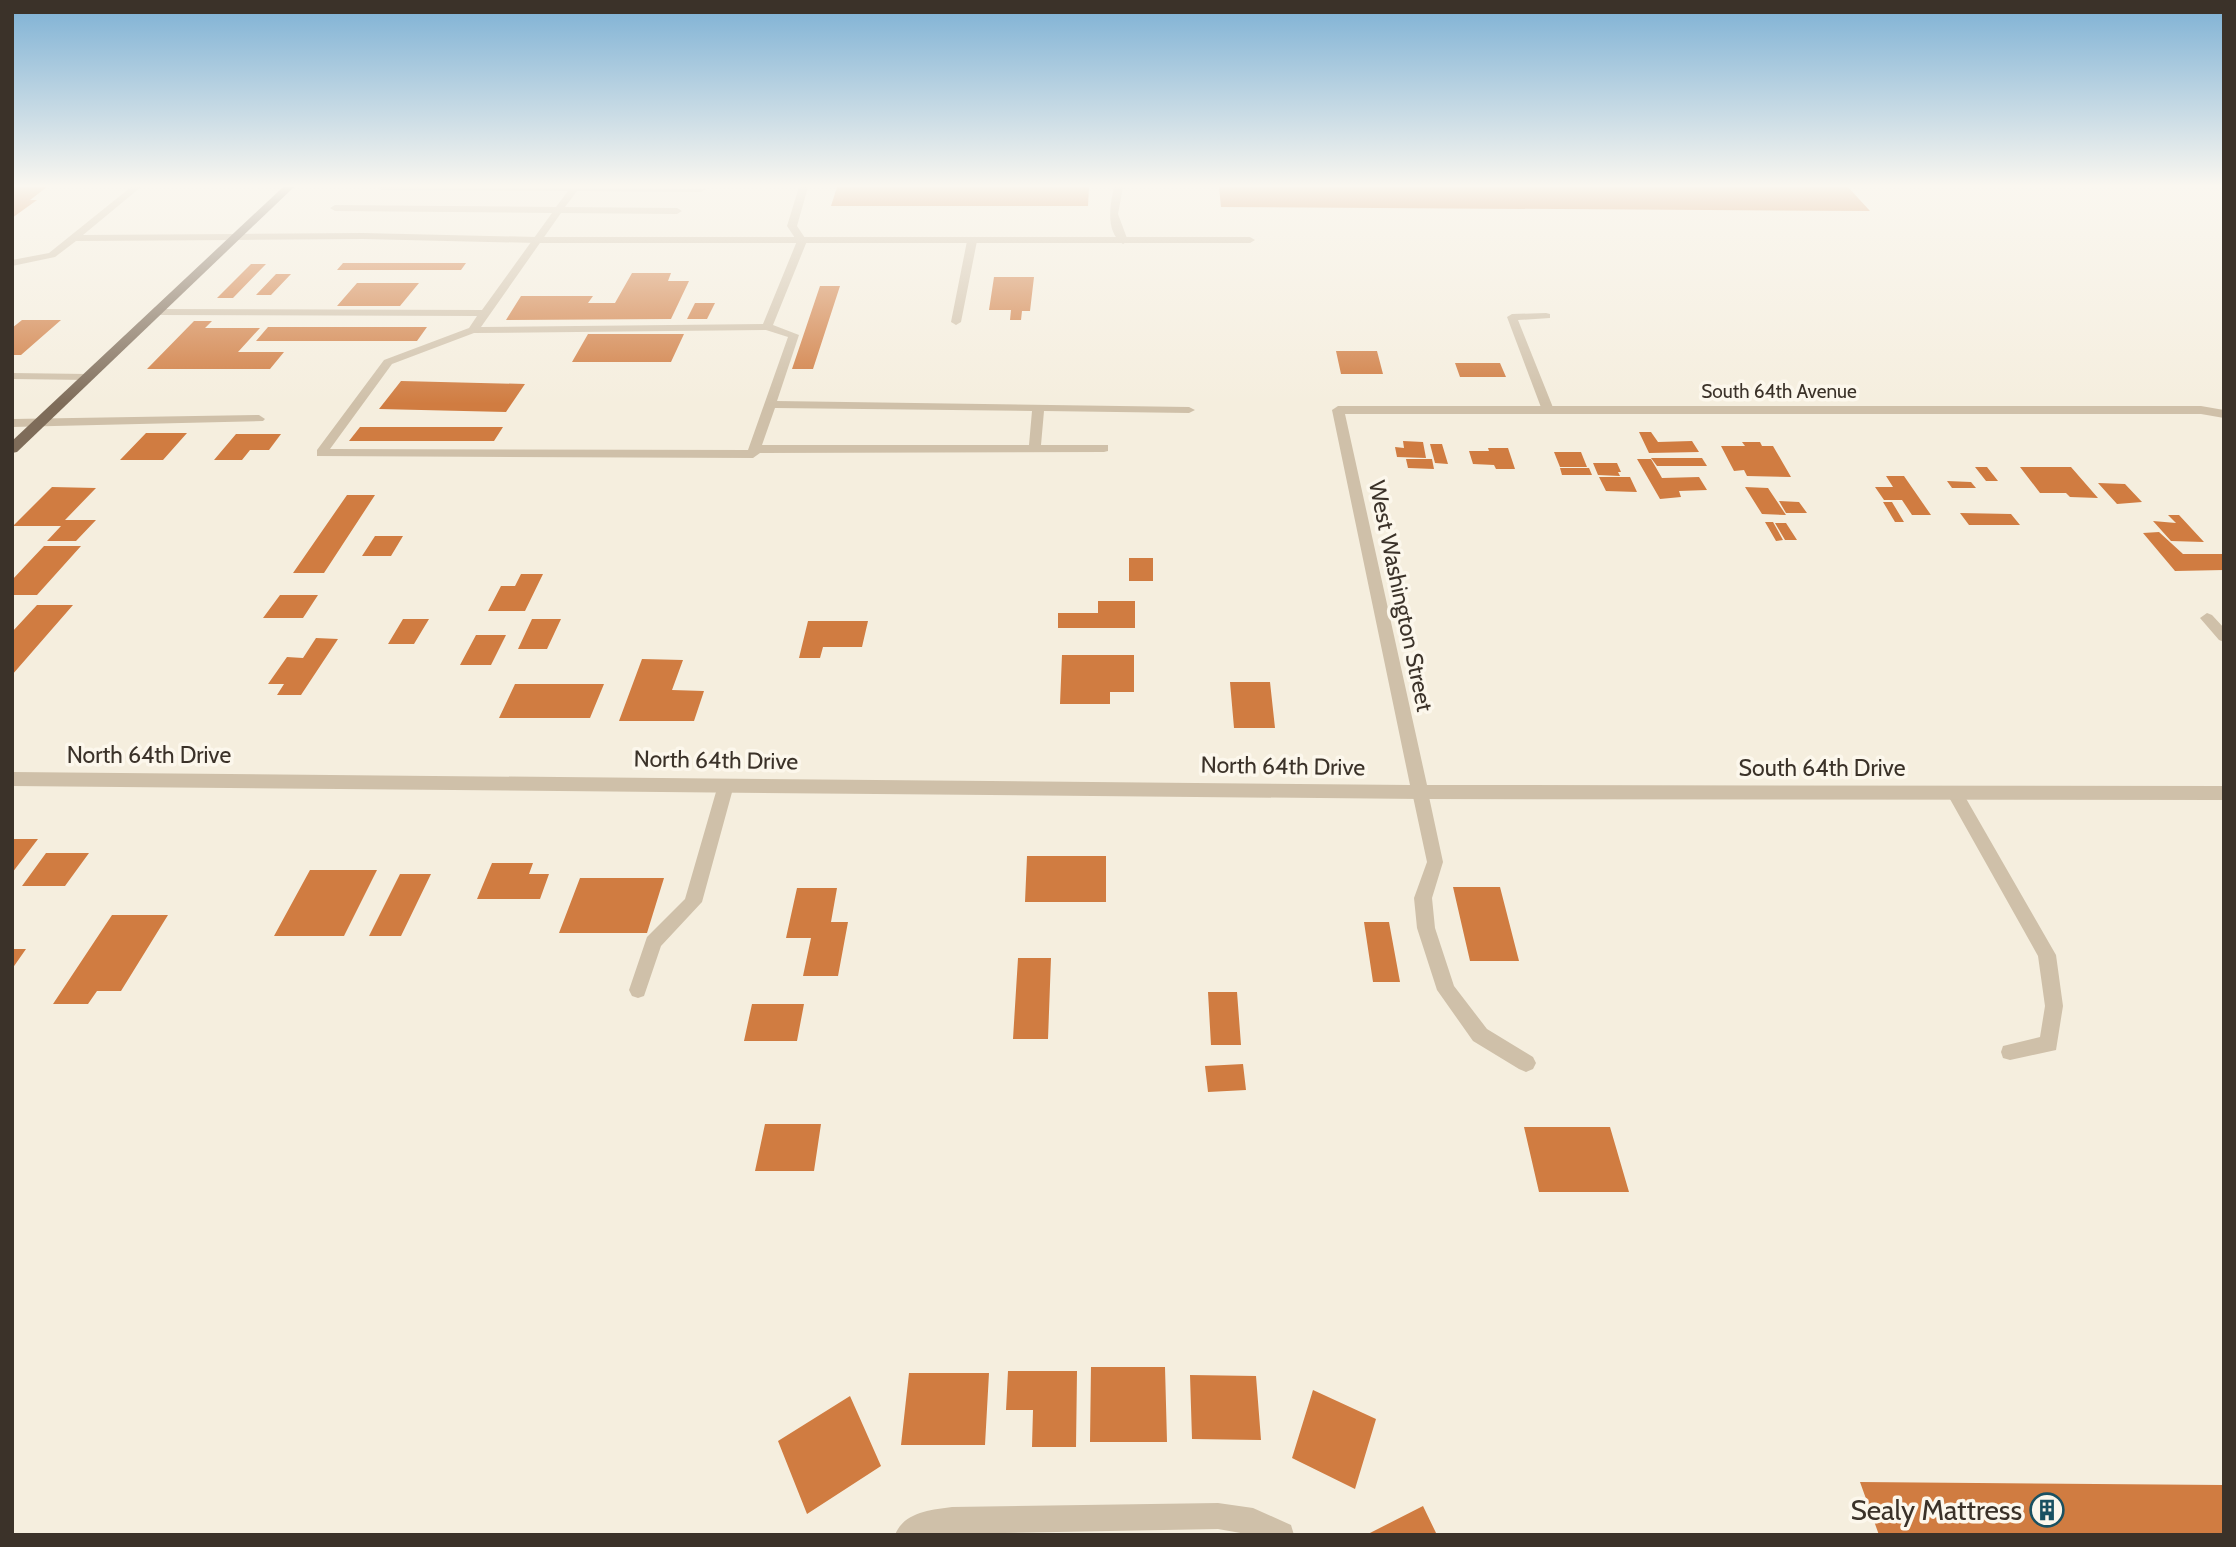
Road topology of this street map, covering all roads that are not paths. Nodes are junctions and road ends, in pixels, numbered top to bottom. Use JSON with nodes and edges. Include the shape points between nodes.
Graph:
{"nodes":[{"id":1,"x":31,"y":259,"type":"edge"},
{"id":2,"x":213,"y":259,"type":"edge"},
{"id":3,"x":523,"y":259,"type":"edge"},
{"id":4,"x":795,"y":259,"type":"edge"},
{"id":5,"x":968,"y":259,"type":"edge"},
{"id":6,"x":12,"y":263,"type":"edge"},
{"id":7,"x":157,"y":312,"type":"junction"},
{"id":8,"x":485,"y":313,"type":"junction"},
{"id":9,"x":1546,"y":316,"type":"dead end"},
{"id":10,"x":956,"y":322,"type":"dead end"},
{"id":11,"x":767,"y":327,"type":"junction"},
{"id":12,"x":473,"y":330,"type":"junction"},
{"id":13,"x":12,"y":376,"type":"edge"},
{"id":14,"x":88,"y":377,"type":"junction"},
{"id":15,"x":770,"y":404,"type":"junction"},
{"id":16,"x":1038,"y":408,"type":"junction"},
{"id":17,"x":1338,"y":410,"type":"joint"},
{"id":18,"x":1548,"y":410,"type":"junction"},
{"id":19,"x":1189,"y":411,"type":"dead end"},
{"id":20,"x":2222,"y":413,"type":"edge"},
{"id":21,"x":259,"y":419,"type":"dead end"},
{"id":22,"x":12,"y":422,"type":"edge"},
{"id":23,"x":40,"y":422,"type":"junction"},
{"id":24,"x":1035,"y":448,"type":"junction"},
{"id":25,"x":1104,"y":448,"type":"dead end"},
{"id":26,"x":12,"y":449,"type":"edge"},
{"id":27,"x":754,"y":449,"type":"junction"},
{"id":28,"x":2207,"y":618,"type":"dead end"},
{"id":29,"x":2224,"y":637,"type":"edge"},
{"id":30,"x":12,"y":779,"type":"edge"},
{"id":31,"x":726,"y":785,"type":"junction"},
{"id":32,"x":1420,"y":792,"type":"junction"},
{"id":33,"x":1954,"y":792,"type":"junction"},
{"id":34,"x":2224,"y":793,"type":"edge"},
{"id":35,"x":638,"y":990,"type":"dead end"},
{"id":36,"x":2010,"y":1052,"type":"dead end"},
{"id":37,"x":1526,"y":1063,"type":"dead end"},
{"id":38,"x":1090,"y":1527,"type":"edge"},
{"id":39,"x":908,"y":1535,"type":"edge"},
{"id":40,"x":1281,"y":1535,"type":"edge"}],
"edges":[{"from":1,"to":6,"type":"lane"},
{"from":2,"to":7,"type":"main road"},
{"from":3,"to":8,"type":"lane"},
{"from":4,"to":11,"type":"lane"},
{"from":5,"to":10,"type":"lane"},
{"from":7,"to":8,"type":"lane"},
{"from":7,"to":14,"type":"main road"},
{"from":8,"to":12,"type":"lane"},
{"from":9,"to":18,"type":"lane","via":[[1513,317]]},
{"from":11,"to":12,"type":"lane"},
{"from":11,"to":15,"type":"lane","via":[[794,335]]},
{"from":12,"to":27,"type":"lane","via":[[388,362],[321,453],[753,454]]},
{"from":13,"to":14,"type":"lane"},
{"from":14,"to":23,"type":"main road"},
{"from":15,"to":16,"type":"lane"},
{"from":15,"to":27,"type":"lane"},
{"from":16,"to":19,"type":"lane"},
{"from":16,"to":24,"type":"lane"},
{"from":17,"to":18,"type":"street","name":"South 64th Avenue"},
{"from":17,"to":32,"type":"street","name":"West Washington Street"},
{"from":18,"to":20,"type":"street","name":"South 64th Avenue"},
{"from":21,"to":23,"type":"lane"},
{"from":22,"to":23,"type":"lane"},
{"from":23,"to":26,"type":"main road"},
{"from":24,"to":25,"type":"lane"},
{"from":24,"to":27,"type":"lane"},
{"from":28,"to":29,"type":"lane"},
{"from":30,"to":31,"type":"street","name":"North 64th Drive"},
{"from":31,"to":32,"type":"street","name":"North 64th Drive"},
{"from":31,"to":35,"type":"lane","via":[[693,902],[653,942]]},
{"from":32,"to":33,"type":"street","name":"South 64th Drive"},
{"from":32,"to":37,"type":"lane","via":[[1435,862],[1423,898],[1426,928],[1446,990],[1480,1035]]},
{"from":33,"to":34,"type":"street","name":"South 64th Drive"},
{"from":33,"to":36,"type":"lane","via":[[2048,955],[2054,1006],[2049,1044]]},
{"from":38,"to":39,"type":"street","via":[[952,1520],[924,1524]]},
{"from":38,"to":40,"type":"street","via":[[1217,1516],[1253,1521]]}]}
